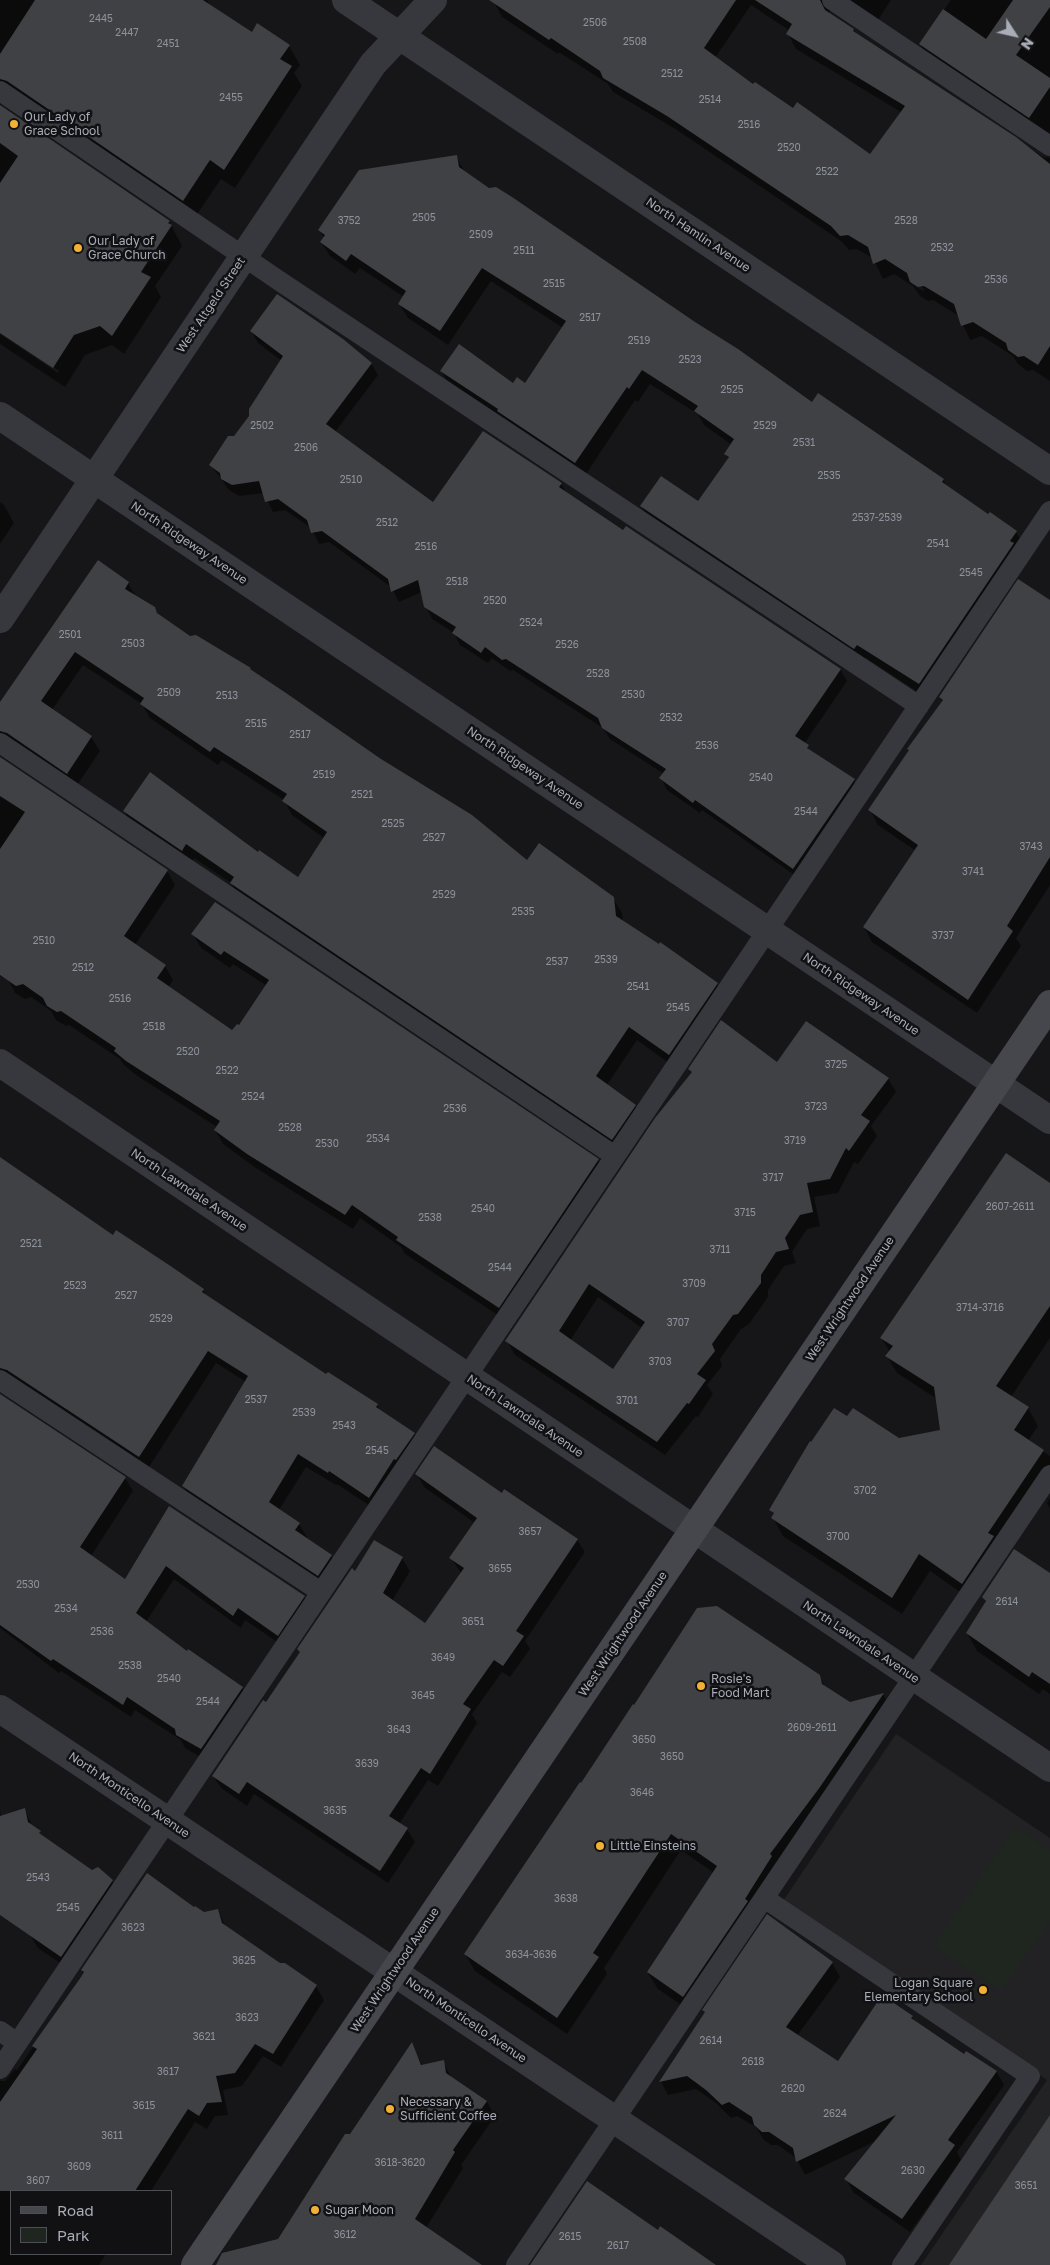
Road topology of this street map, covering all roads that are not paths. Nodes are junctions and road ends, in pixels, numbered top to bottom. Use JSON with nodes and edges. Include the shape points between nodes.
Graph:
{"nodes":[{"id":1,"x":346,"y":0,"type":"edge"},
{"id":2,"x":433,"y":0,"type":"edge"},
{"id":3,"x":832,"y":0,"type":"edge"},
{"id":4,"x":400,"y":36,"type":"junction"},
{"id":5,"x":0,"y":91,"type":"edge"},
{"id":6,"x":1050,"y":146,"type":"edge"},
{"id":7,"x":244,"y":257,"type":"junction"},
{"id":8,"x":0,"y":416,"type":"edge"},
{"id":9,"x":1050,"y":471,"type":"edge"},
{"id":10,"x":94,"y":480,"type":"junction"},
{"id":11,"x":1050,"y":511,"type":"edge"},
{"id":12,"x":0,"y":618,"type":"edge"},
{"id":13,"x":919,"y":706,"type":"junction"},
{"id":14,"x":0,"y":743,"type":"edge"},
{"id":15,"x":767,"y":931,"type":"junction"},
{"id":16,"x":1050,"y":1004,"type":"edge"},
{"id":17,"x":0,"y":1063,"type":"edge"},
{"id":18,"x":996,"y":1084,"type":"junction"},
{"id":19,"x":1050,"y":1120,"type":"edge"},
{"id":20,"x":615,"y":1156,"type":"junction"},
{"id":21,"x":466,"y":1377,"type":"junction"},
{"id":22,"x":0,"y":1380,"type":"edge"},
{"id":23,"x":1050,"y":1475,"type":"edge"},
{"id":24,"x":694,"y":1529,"type":"junction"},
{"id":25,"x":321,"y":1592,"type":"junction"},
{"id":26,"x":914,"y":1677,"type":"junction"},
{"id":27,"x":0,"y":1709,"type":"edge"},
{"id":28,"x":1050,"y":1768,"type":"edge"},
{"id":29,"x":167,"y":1821,"type":"junction"},
{"id":30,"x":764,"y":1898,"type":"junction"},
{"id":31,"x":393,"y":1972,"type":"junction"},
{"id":32,"x":0,"y":2031,"type":"edge"},
{"id":33,"x":17,"y":2043,"type":"junction"},
{"id":34,"x":0,"y":2068,"type":"edge"},
{"id":35,"x":614,"y":2120,"type":"junction"},
{"id":36,"x":195,"y":2265,"type":"edge"},
{"id":37,"x":516,"y":2265,"type":"edge"},
{"id":38,"x":832,"y":2265,"type":"edge"},
{"id":39,"x":902,"y":2265,"type":"edge"}],
"edges":[{"from":1,"to":4,"type":"street","name":"North Hamlin Avenue"},
{"from":2,"to":4,"type":"street","name":"West Altgeld Street"},
{"from":3,"to":6,"type":"lane"},
{"from":4,"to":7,"type":"street","name":"West Altgeld Street","via":[[373,64]]},
{"from":4,"to":9,"type":"street","name":"North Hamlin Avenue"},
{"from":5,"to":7,"type":"lane"},
{"from":7,"to":10,"type":"street","name":"West Altgeld Street"},
{"from":7,"to":13,"type":"lane"},
{"from":8,"to":10,"type":"street","name":"North Ridgeway Avenue"},
{"from":10,"to":12,"type":"street","name":"West Altgeld Street"},
{"from":10,"to":15,"type":"street","name":"North Ridgeway Avenue"},
{"from":11,"to":13,"type":"lane"},
{"from":13,"to":15,"type":"lane"},
{"from":14,"to":20,"type":"lane"},
{"from":15,"to":18,"type":"street","name":"North Ridgeway Avenue"},
{"from":15,"to":20,"type":"lane"},
{"from":16,"to":18,"type":"street","name":"West Wrightwood Avenue"},
{"from":17,"to":21,"type":"street","name":"North Lawndale Avenue"},
{"from":18,"to":19,"type":"street","name":"North Ridgeway Avenue"},
{"from":18,"to":24,"type":"street","name":"West Wrightwood Avenue"},
{"from":20,"to":21,"type":"lane"},
{"from":21,"to":24,"type":"street","name":"North Lawndale Avenue"},
{"from":21,"to":25,"type":"lane"},
{"from":22,"to":25,"type":"lane"},
{"from":23,"to":26,"type":"lane"},
{"from":24,"to":26,"type":"street","name":"North Lawndale Avenue"},
{"from":24,"to":31,"type":"street","name":"West Wrightwood Avenue"},
{"from":25,"to":29,"type":"lane"},
{"from":26,"to":28,"type":"street","name":"North Lawndale Avenue"},
{"from":26,"to":30,"type":"lane"},
{"from":27,"to":29,"type":"street","name":"North Monticello Avenue"},
{"from":29,"to":31,"type":"street","name":"North Monticello Avenue"},
{"from":29,"to":33,"type":"lane"},
{"from":30,"to":35,"type":"lane"},
{"from":30,"to":39,"type":"lane","via":[[1030,2076]]},
{"from":31,"to":35,"type":"street","name":"North Monticello Avenue"},
{"from":31,"to":36,"type":"street","name":"West Wrightwood Avenue"},
{"from":32,"to":33,"type":"lane"},
{"from":33,"to":34,"type":"lane"},
{"from":35,"to":37,"type":"lane"},
{"from":35,"to":38,"type":"street","name":"North Monticello Avenue"}]}
